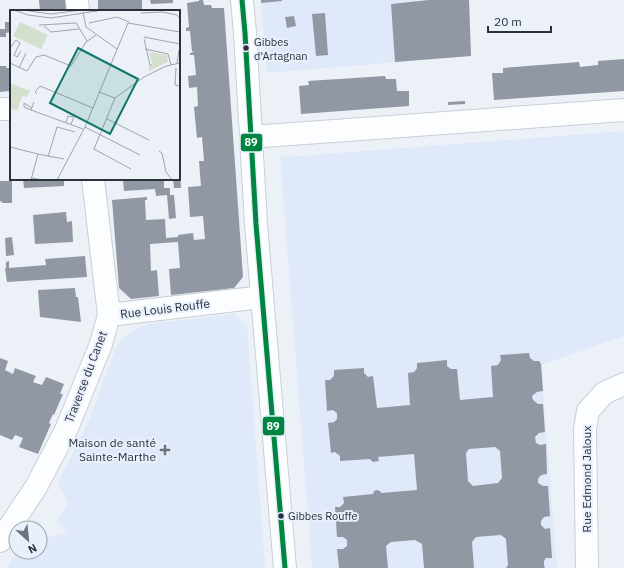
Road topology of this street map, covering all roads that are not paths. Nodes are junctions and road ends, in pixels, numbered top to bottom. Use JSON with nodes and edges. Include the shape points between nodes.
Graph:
{"nodes":[{"id":1,"x":77,"y":0,"type":"edge"},
{"id":2,"x":242,"y":0,"type":"edge"},
{"id":3,"x":78,"y":10,"type":"edge"},
{"id":4,"x":624,"y":110,"type":"edge"},
{"id":5,"x":251,"y":137,"type":"junction"},
{"id":6,"x":93,"y":180,"type":"edge"},
{"id":7,"x":262,"y":297,"type":"junction"},
{"id":8,"x":109,"y":316,"type":"junction"},
{"id":9,"x":624,"y":384,"type":"edge"},
{"id":10,"x":0,"y":541,"type":"edge"},
{"id":11,"x":285,"y":568,"type":"edge"},
{"id":12,"x":587,"y":568,"type":"edge"}],
"edges":[{"from":1,"to":3,"type":"street"},
{"from":2,"to":5,"type":"street"},
{"from":4,"to":5,"type":"street"},
{"from":5,"to":7,"type":"street"},
{"from":6,"to":8,"type":"street","name":"Rue Louis Rouffe"},
{"from":7,"to":8,"type":"street","name":"Rue Louis Rouffe"},
{"from":7,"to":11,"type":"street"},
{"from":8,"to":10,"type":"street","name":"Traverse du Canet","via":[[101,344],[67,428],[36,487]]},
{"from":9,"to":12,"type":"street","name":"Rue Edmond Jaloux","via":[[604,393],[588,411],[585,429]]}]}
